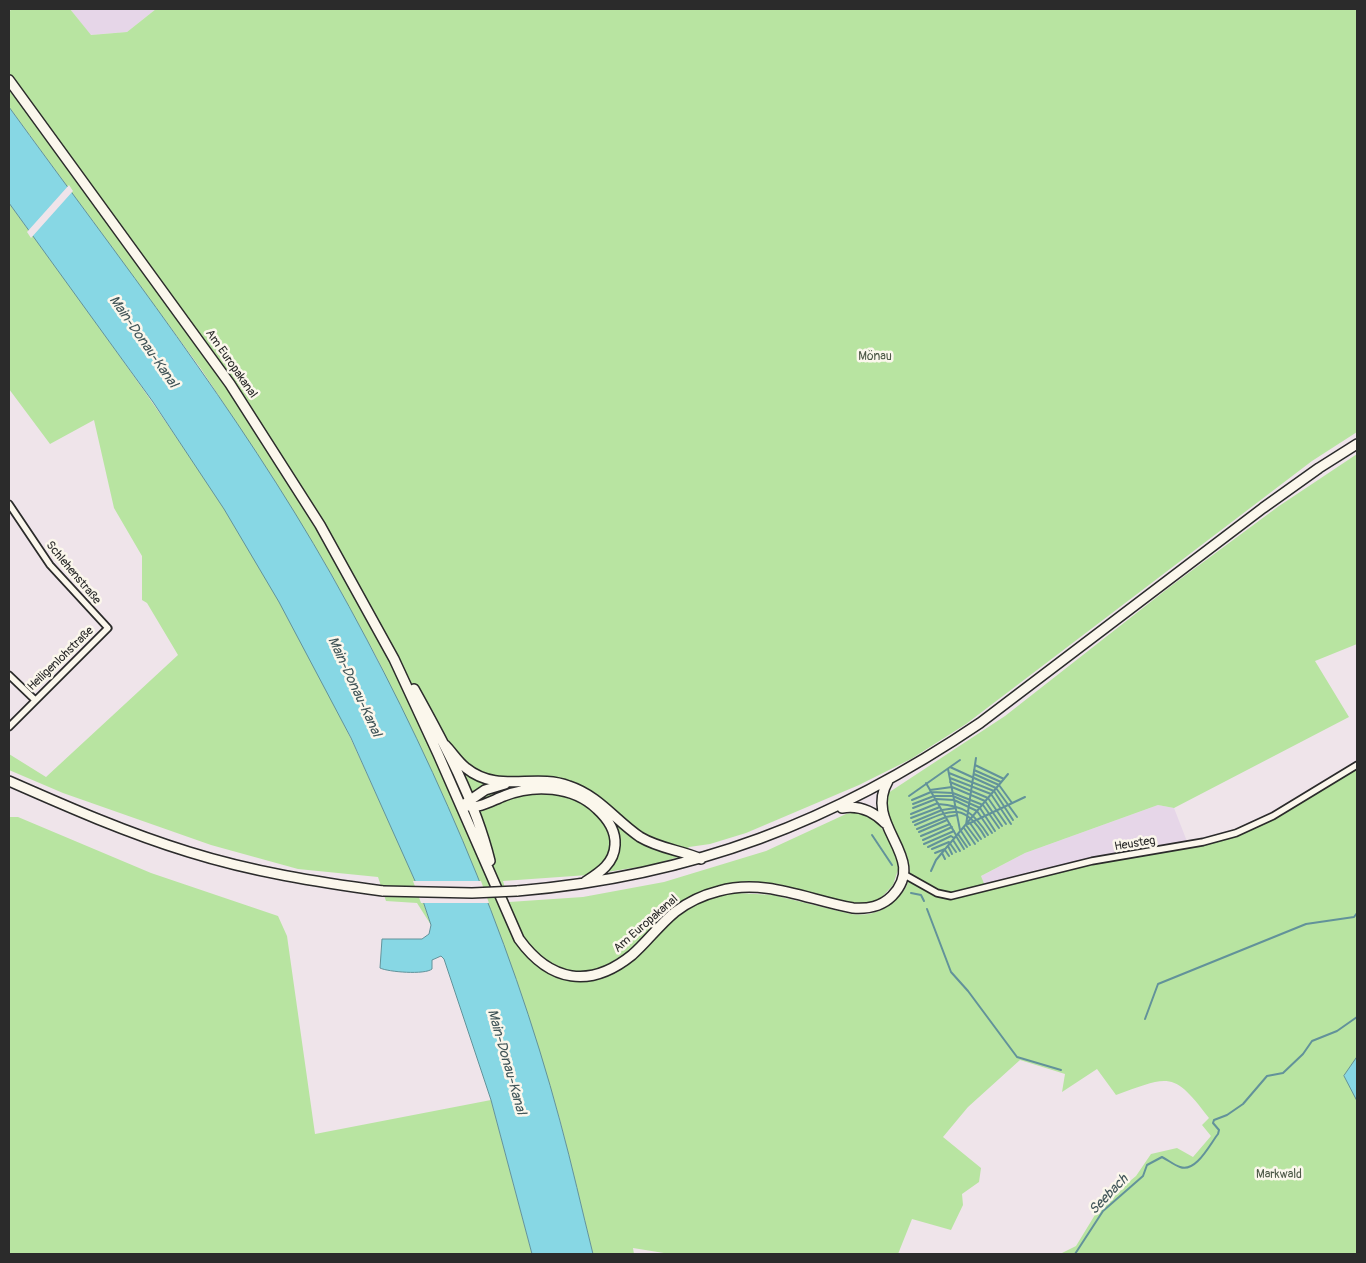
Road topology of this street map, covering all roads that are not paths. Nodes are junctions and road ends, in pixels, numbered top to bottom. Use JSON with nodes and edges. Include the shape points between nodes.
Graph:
{"nodes":[{"id":1,"x":9,"y":71,"type":"edge"},
{"id":2,"x":9,"y":80,"type":"edge"},
{"id":3,"x":22,"y":98,"type":"junction"},
{"id":4,"x":1357,"y":444,"type":"edge"},
{"id":5,"x":9,"y":504,"type":"edge"},
{"id":6,"x":108,"y":628,"type":"joint"},
{"id":7,"x":394,"y":659,"type":"junction"},
{"id":8,"x":9,"y":675,"type":"edge"},
{"id":9,"x":34,"y":699,"type":"junction"},
{"id":10,"x":9,"y":727,"type":"edge"},
{"id":11,"x":446,"y":745,"type":"junction"},
{"id":12,"x":1357,"y":765,"type":"edge"},
{"id":13,"x":9,"y":781,"type":"edge"},
{"id":14,"x":888,"y":781,"type":"junction"},
{"id":15,"x":506,"y":784,"type":"junction"},
{"id":16,"x":466,"y":806,"type":"junction"},
{"id":17,"x":836,"y":808,"type":"junction"},
{"id":18,"x":885,"y":823,"type":"junction"},
{"id":19,"x":701,"y":859,"type":"junction"},
{"id":20,"x":905,"y":875,"type":"junction"},
{"id":21,"x":582,"y":884,"type":"junction"}],
"edges":[{"from":1,"to":3,"type":"main road","name":"Am Europakanal"},
{"from":2,"to":3,"type":"main road","name":"Am Europakanal"},
{"from":3,"to":7,"type":"main road","name":"Am Europakanal","via":[[230,384],[320,525]]},
{"from":4,"to":14,"type":"main road","via":[[1263,508],[996,712]]},
{"from":5,"to":6,"type":"street","name":"Schlehenstraße","via":[[50,565]]},
{"from":6,"to":9,"type":"street","name":"Heiligenlohstraße"},
{"from":7,"to":11,"type":"main road","name":"Am Europakanal","via":[[406,674]]},
{"from":7,"to":16,"type":"main road","name":"Am Europakanal"},
{"from":8,"to":9,"type":"street"},
{"from":9,"to":10,"type":"street","name":"Heiligenlohstraße"},
{"from":11,"to":15,"type":"main road","via":[[466,768],[486,779]]},
{"from":11,"to":16,"type":"main road","name":"Am Europakanal"},
{"from":12,"to":20,"type":"street","name":"Heusteg","via":[[1273,816],[1236,833],[1203,842],[1092,861],[951,896],[937,893]]},
{"from":13,"to":21,"type":"main road","bridge":true,"via":[[151,839],[215,860],[312,881],[383,891],[472,893]]},
{"from":14,"to":17,"type":"main road"},
{"from":14,"to":18,"type":"main road","via":[[881,800]]},
{"from":15,"to":16,"type":"main road","via":[[485,790]]},
{"from":15,"to":19,"type":"main road","via":[[534,781],[568,785],[591,795],[628,828],[651,843]]},
{"from":16,"to":20,"type":"main road","name":"Am Europakanal","via":[[519,939],[533,956],[559,974],[583,977],[606,971],[620,963],[677,911],[716,892],[736,887],[766,887],[866,909],[887,901],[897,891]]},
{"from":16,"to":21,"type":"main road","via":[[540,789],[566,792],[590,803],[612,827],[614,851],[602,871]]},
{"from":17,"to":18,"type":"main road","via":[[862,809]]},
{"from":17,"to":19,"type":"main road","via":[[765,838]]},
{"from":18,"to":20,"type":"main road","via":[[903,858]]},
{"from":19,"to":21,"type":"main road","via":[[653,872]]}]}
